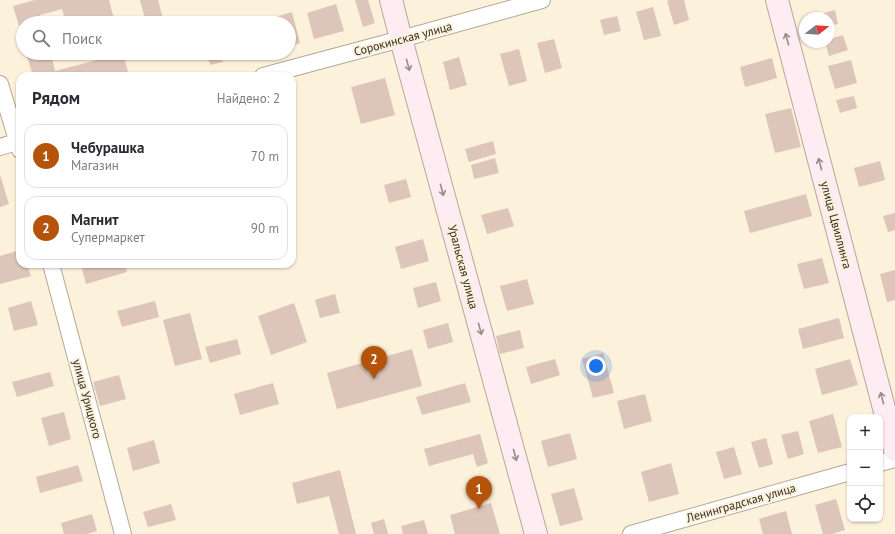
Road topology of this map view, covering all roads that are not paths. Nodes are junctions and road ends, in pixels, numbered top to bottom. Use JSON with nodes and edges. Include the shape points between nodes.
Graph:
{"nodes":[{"id":1,"x":391,"y":0,"type":"edge"},
{"id":2,"x":542,"y":0,"type":"edge"},
{"id":3,"x":777,"y":0,"type":"edge"},
{"id":4,"x":401,"y":39,"type":"junction"},
{"id":5,"x":279,"y":72,"type":"edge"},
{"id":6,"x":0,"y":84,"type":"edge"},
{"id":7,"x":16,"y":135,"type":"edge"},
{"id":8,"x":16,"y":144,"type":"edge"},
{"id":9,"x":0,"y":147,"type":"edge"},
{"id":10,"x":51,"y":268,"type":"edge"},
{"id":11,"x":895,"y":450,"type":"edge"},
{"id":12,"x":895,"y":459,"type":"edge"},
{"id":13,"x":883,"y":462,"type":"edge"},
{"id":14,"x":847,"y":473,"type":"edge"},
{"id":15,"x":123,"y":534,"type":"edge"},
{"id":16,"x":536,"y":534,"type":"edge"},
{"id":17,"x":632,"y":534,"type":"edge"}],
"edges":[{"from":1,"to":4,"type":"street","name":"Уральская улица"},
{"from":2,"to":4,"type":"street","name":"Сорокинская улица"},
{"from":11,"to":3,"type":"street","name":"улица Цвиллинга","one_way":true},
{"from":4,"to":5,"type":"street","name":"Сорокинская улица"},
{"from":4,"to":16,"type":"street","name":"Уральская улица","one_way":true},
{"from":6,"to":7,"type":"street"},
{"from":8,"to":9,"type":"street"},
{"from":10,"to":15,"type":"street","name":"улица Урицкого"},
{"from":12,"to":13,"type":"street"},
{"from":14,"to":17,"type":"street","name":"Ленинградская улица"}]}
